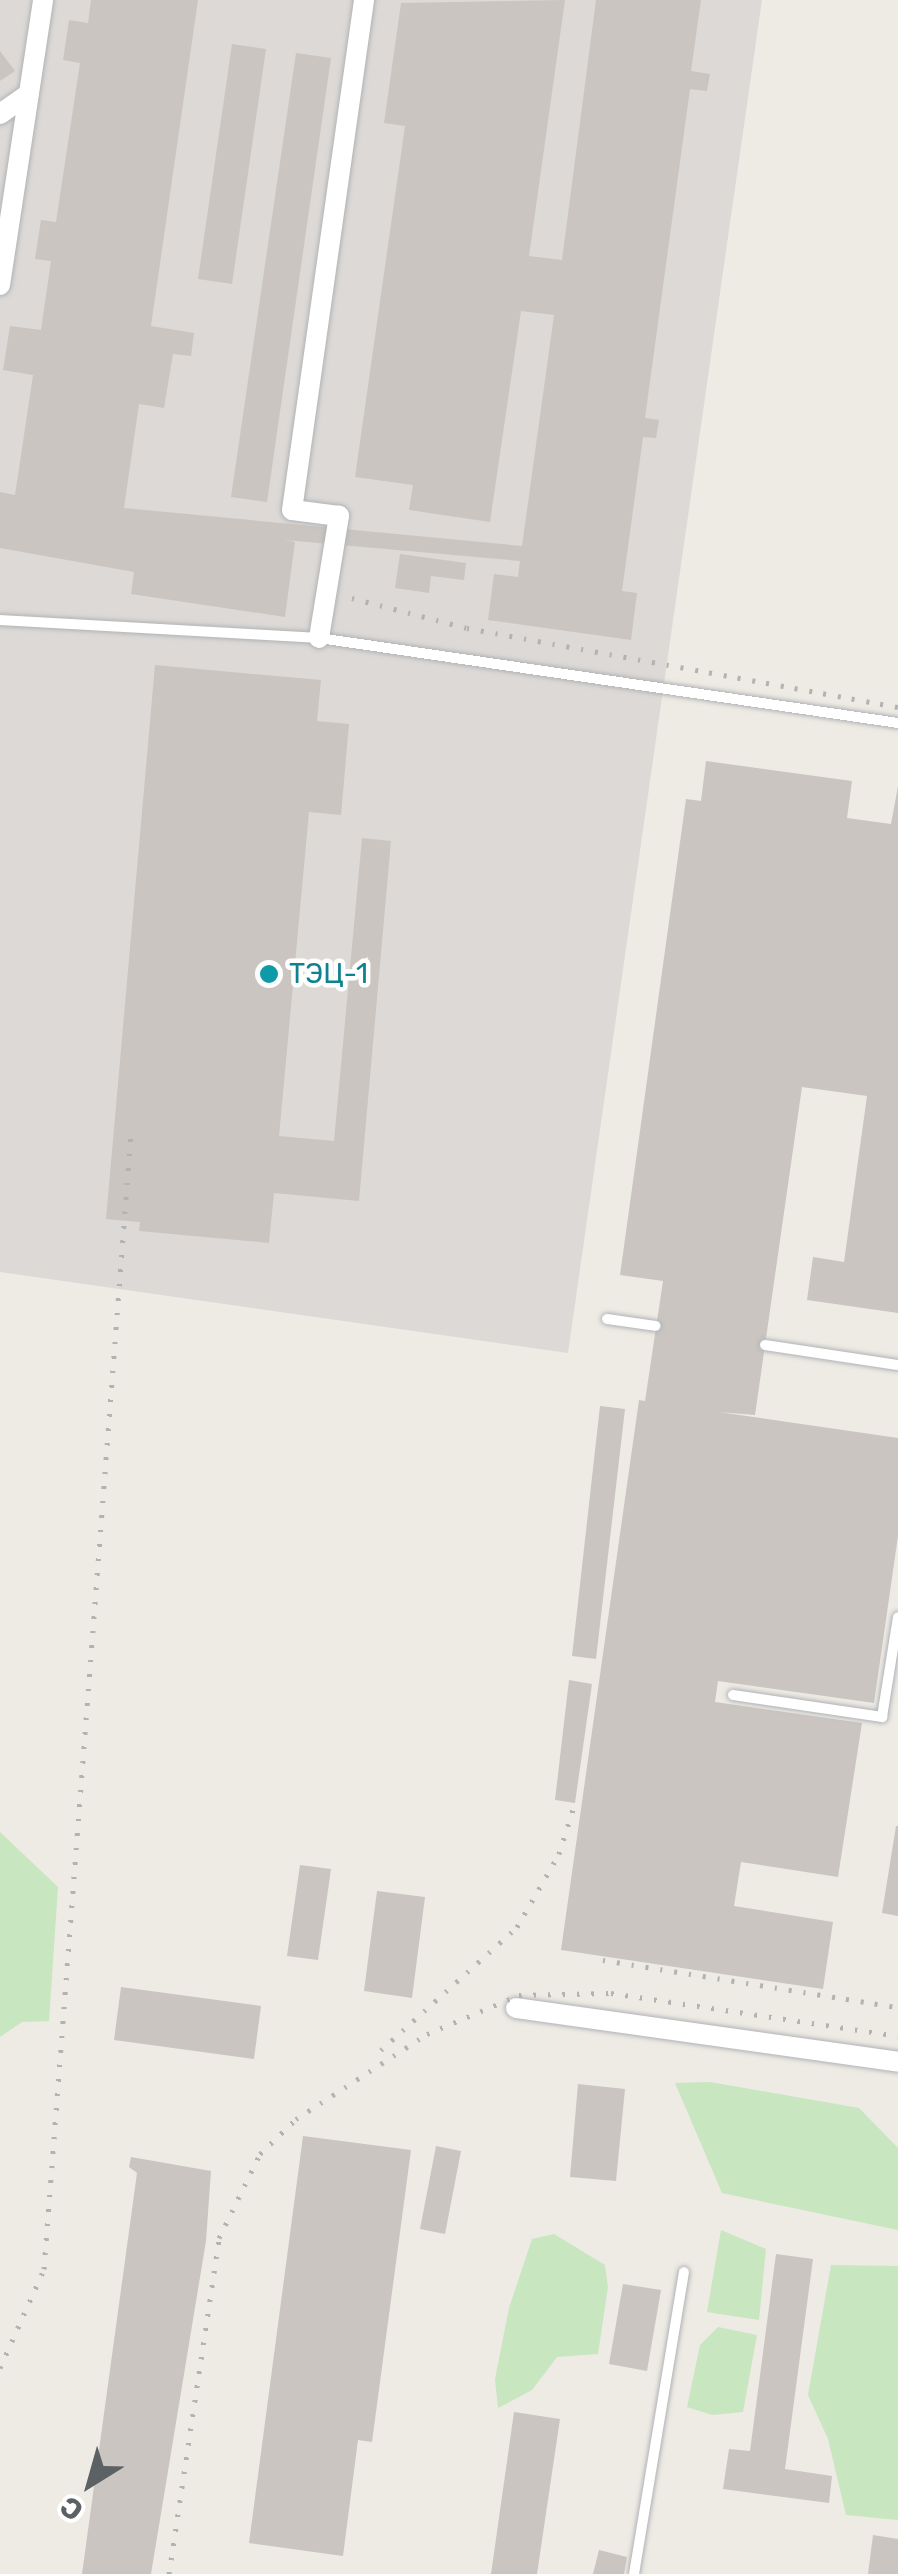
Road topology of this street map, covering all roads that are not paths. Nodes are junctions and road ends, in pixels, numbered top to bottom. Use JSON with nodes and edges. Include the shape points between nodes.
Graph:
{"nodes":[{"id":1,"x":44,"y":0,"type":"edge"},
{"id":2,"x":364,"y":0,"type":"edge"},
{"id":3,"x":29,"y":94,"type":"junction"},
{"id":4,"x":0,"y":114,"type":"edge"},
{"id":5,"x":0,"y":285,"type":"edge"},
{"id":6,"x":0,"y":620,"type":"edge"},
{"id":7,"x":319,"y":638,"type":"junction"},
{"id":8,"x":898,"y":722,"type":"edge"},
{"id":9,"x":606,"y":1319,"type":"dead end"},
{"id":10,"x":656,"y":1326,"type":"dead end"},
{"id":11,"x":765,"y":1345,"type":"dead end"},
{"id":12,"x":898,"y":1365,"type":"edge"},
{"id":13,"x":898,"y":1618,"type":"edge"},
{"id":14,"x":733,"y":1695,"type":"dead end"},
{"id":15,"x":516,"y":2008,"type":"dead end"},
{"id":16,"x":898,"y":2062,"type":"edge"},
{"id":17,"x":684,"y":2272,"type":"dead end"},
{"id":18,"x":634,"y":2574,"type":"edge"}],
"edges":[{"from":1,"to":3,"type":"street"},
{"from":2,"to":7,"type":"street","via":[[292,510],[339,516]]},
{"from":3,"to":4,"type":"street"},
{"from":3,"to":5,"type":"street"},
{"from":6,"to":7,"type":"lane"},
{"from":7,"to":8,"type":"lane"},
{"from":9,"to":10,"type":"lane"},
{"from":11,"to":12,"type":"lane"},
{"from":13,"to":14,"type":"lane","via":[[882,1717]]},
{"from":15,"to":16,"type":"street"},
{"from":17,"to":18,"type":"lane"}]}
